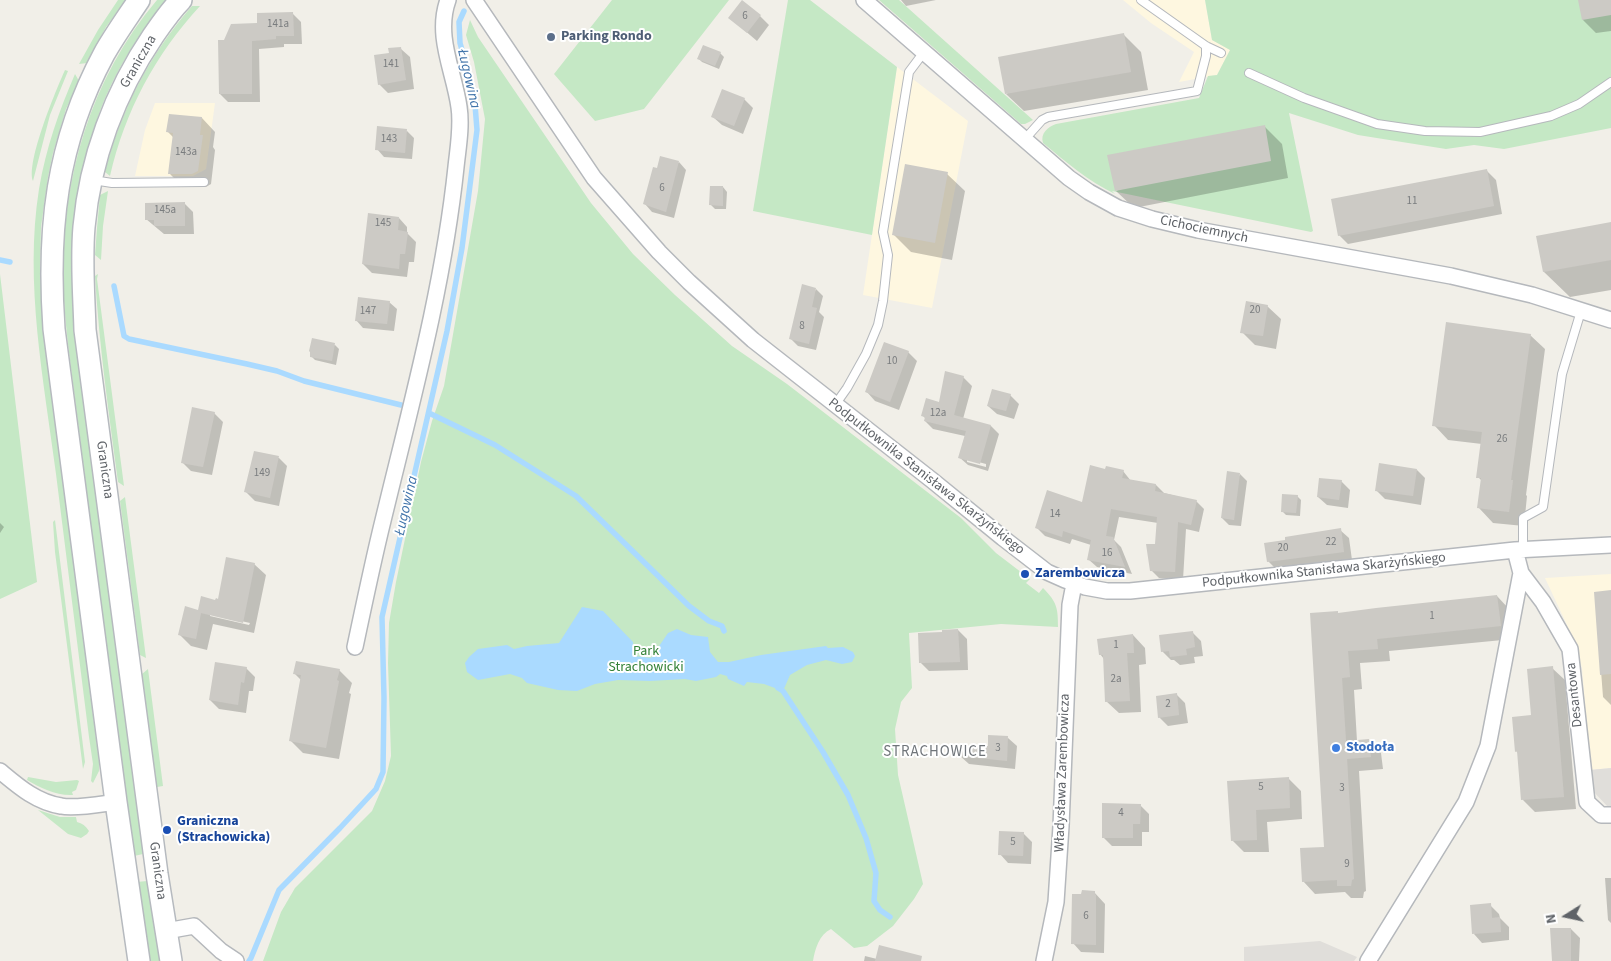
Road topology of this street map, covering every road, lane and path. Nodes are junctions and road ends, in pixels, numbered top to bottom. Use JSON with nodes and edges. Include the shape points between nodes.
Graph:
{"nodes":[{"id":1,"x":139,"y":0,"type":"edge"},
{"id":2,"x":181,"y":0,"type":"edge"},
{"id":3,"x":448,"y":0,"type":"edge"},
{"id":4,"x":474,"y":0,"type":"edge"},
{"id":5,"x":864,"y":0,"type":"edge"},
{"id":6,"x":1144,"y":1,"type":"edge"},
{"id":7,"x":1206,"y":46,"type":"junction"},
{"id":8,"x":924,"y":52,"type":"junction"},
{"id":9,"x":1221,"y":53,"type":"dead end"},
{"id":10,"x":1249,"y":73,"type":"dead end"},
{"id":11,"x":1611,"y":82,"type":"edge"},
{"id":12,"x":1025,"y":139,"type":"junction"},
{"id":13,"x":91,"y":180,"type":"junction"},
{"id":14,"x":204,"y":182,"type":"dead end"},
{"id":15,"x":1581,"y":311,"type":"junction"},
{"id":16,"x":1611,"y":320,"type":"edge"},
{"id":17,"x":835,"y":405,"type":"junction"},
{"id":18,"x":1611,"y":545,"type":"edge"},
{"id":19,"x":1519,"y":550,"type":"junction"},
{"id":20,"x":1521,"y":574,"type":"junction"},
{"id":21,"x":1074,"y":584,"type":"junction"},
{"id":22,"x":355,"y":647,"type":"dead end"},
{"id":23,"x":0,"y":771,"type":"edge"},
{"id":24,"x":116,"y":802,"type":"junction"},
{"id":25,"x":1611,"y":815,"type":"edge"},
{"id":26,"x":166,"y":932,"type":"junction"},
{"id":27,"x":234,"y":960,"type":"edge"},
{"id":28,"x":139,"y":961,"type":"edge"},
{"id":29,"x":171,"y":961,"type":"edge"},
{"id":30,"x":1044,"y":961,"type":"edge"},
{"id":31,"x":1368,"y":961,"type":"edge"}],
"edges":[{"from":1,"to":24,"type":"main road","via":[[105,52],[74,121],[58,182],[52,245],[54,329]]},
{"from":2,"to":13,"type":"main road","name":"Graniczna","via":[[132,69],[101,140]]},
{"from":3,"to":22,"type":"street","via":[[442,21],[460,120],[450,216],[417,385]]},
{"from":4,"to":17,"type":"street","name":"Podpułkownika Stanisława Skarżyńskiego","via":[[594,178],[659,252],[753,340]]},
{"from":5,"to":8,"type":"street","name":"Cichociemnych"},
{"from":6,"to":7,"type":"lane"},
{"from":7,"to":9,"type":"lane"},
{"from":7,"to":12,"type":"lane","via":[[1197,91],[1048,117]]},
{"from":8,"to":12,"type":"street","name":"Cichociemnych"},
{"from":8,"to":17,"type":"lane","via":[[909,72],[883,232],[888,255],[878,325],[866,354]]},
{"from":10,"to":11,"type":"lane","via":[[1304,98],[1377,124],[1425,131],[1480,132],[1551,116],[1579,104]]},
{"from":12,"to":15,"type":"street","name":"Cichociemnych","via":[[1089,192],[1118,208],[1152,219],[1451,276],[1532,295]]},
{"from":13,"to":14,"type":"lane","via":[[112,183]]},
{"from":13,"to":26,"type":"main road","name":"Graniczna","via":[[84,227],[85,330]]},
{"from":15,"to":16,"type":"street","name":"Cichociemnych"},
{"from":15,"to":19,"type":"lane","via":[[1562,374],[1543,507],[1523,518]]},
{"from":17,"to":21,"type":"street","name":"Podpułkownika Stanisława Skarżyńskiego","via":[[1047,572]]},
{"from":18,"to":19,"type":"street","name":"Podpułkownika Stanisława Skarżyńskiego"},
{"from":19,"to":20,"type":"street"},
{"from":19,"to":21,"type":"street","name":"Podpułkownika Stanisława Skarżyńskiego","via":[[1130,591],[1107,591]]},
{"from":20,"to":25,"type":"street","name":"Desantowa","via":[[1543,602],[1570,649],[1587,802],[1601,814]]},
{"from":20,"to":31,"type":"street","via":[[1488,746],[1466,802]]},
{"from":21,"to":30,"type":"street","name":"Władysława Zarembowicza","via":[[1070,605],[1056,902]]},
{"from":23,"to":24,"type":"street","via":[[49,804],[63,807]]},
{"from":24,"to":28,"type":"main road"},
{"from":26,"to":27,"type":"street","via":[[194,926]]},
{"from":26,"to":29,"type":"main road","name":"Graniczna"}]}
